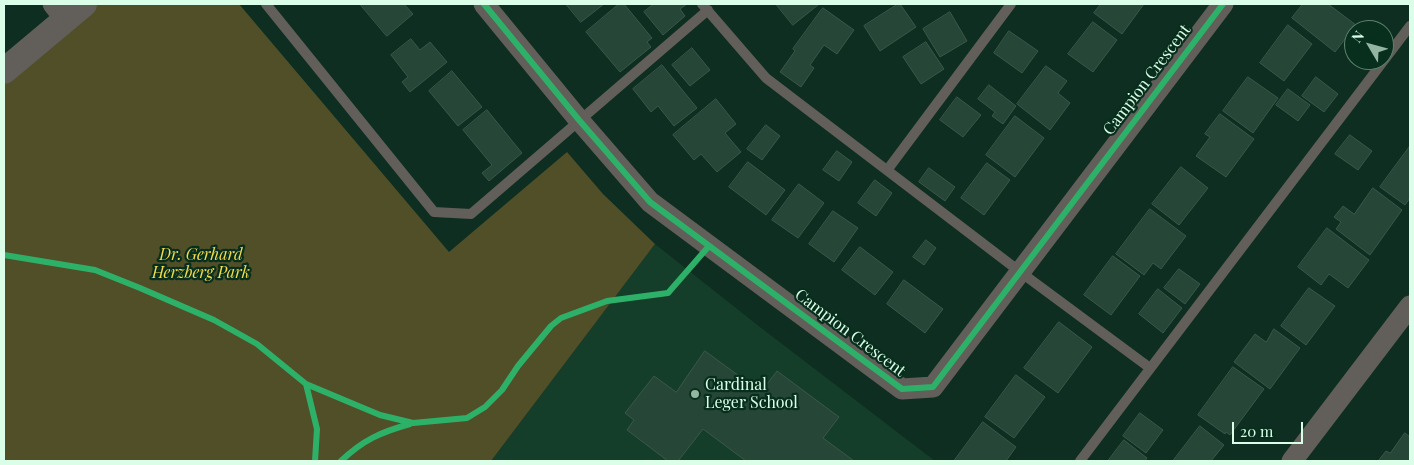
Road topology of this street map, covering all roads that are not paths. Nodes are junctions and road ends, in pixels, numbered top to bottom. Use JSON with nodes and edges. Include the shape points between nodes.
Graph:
{"nodes":[{"id":1,"x":266,"y":4,"type":"edge"},
{"id":2,"x":484,"y":4,"type":"edge"},
{"id":3,"x":1011,"y":4,"type":"edge"},
{"id":4,"x":1223,"y":4,"type":"edge"},
{"id":5,"x":705,"y":7,"type":"edge"},
{"id":6,"x":68,"y":9,"type":"edge"},
{"id":7,"x":1410,"y":26,"type":"edge"},
{"id":8,"x":4,"y":71,"type":"edge"},
{"id":9,"x":579,"y":120,"type":"junction"},
{"id":10,"x":888,"y":169,"type":"junction"},
{"id":11,"x":1019,"y":271,"type":"junction"},
{"id":12,"x":1410,"y":306,"type":"edge"},
{"id":13,"x":1150,"y":368,"type":"junction"},
{"id":14,"x":1080,"y":461,"type":"edge"},
{"id":15,"x":1292,"y":461,"type":"edge"}],
"edges":[{"from":1,"to":9,"type":"lane","via":[[434,212],[471,214]]},
{"from":2,"to":9,"type":"street","name":"Campion Crescent"},
{"from":3,"to":10,"type":"lane"},
{"from":4,"to":11,"type":"street","name":"Campion Crescent"},
{"from":5,"to":9,"type":"lane"},
{"from":5,"to":10,"type":"lane","via":[[766,78]]},
{"from":6,"to":8,"type":"street"},
{"from":7,"to":13,"type":"lane"},
{"from":9,"to":11,"type":"street","name":"Campion Crescent","via":[[650,202],[902,389],[933,387]]},
{"from":10,"to":11,"type":"lane"},
{"from":11,"to":13,"type":"lane"},
{"from":12,"to":15,"type":"street"},
{"from":13,"to":14,"type":"lane"}]}
